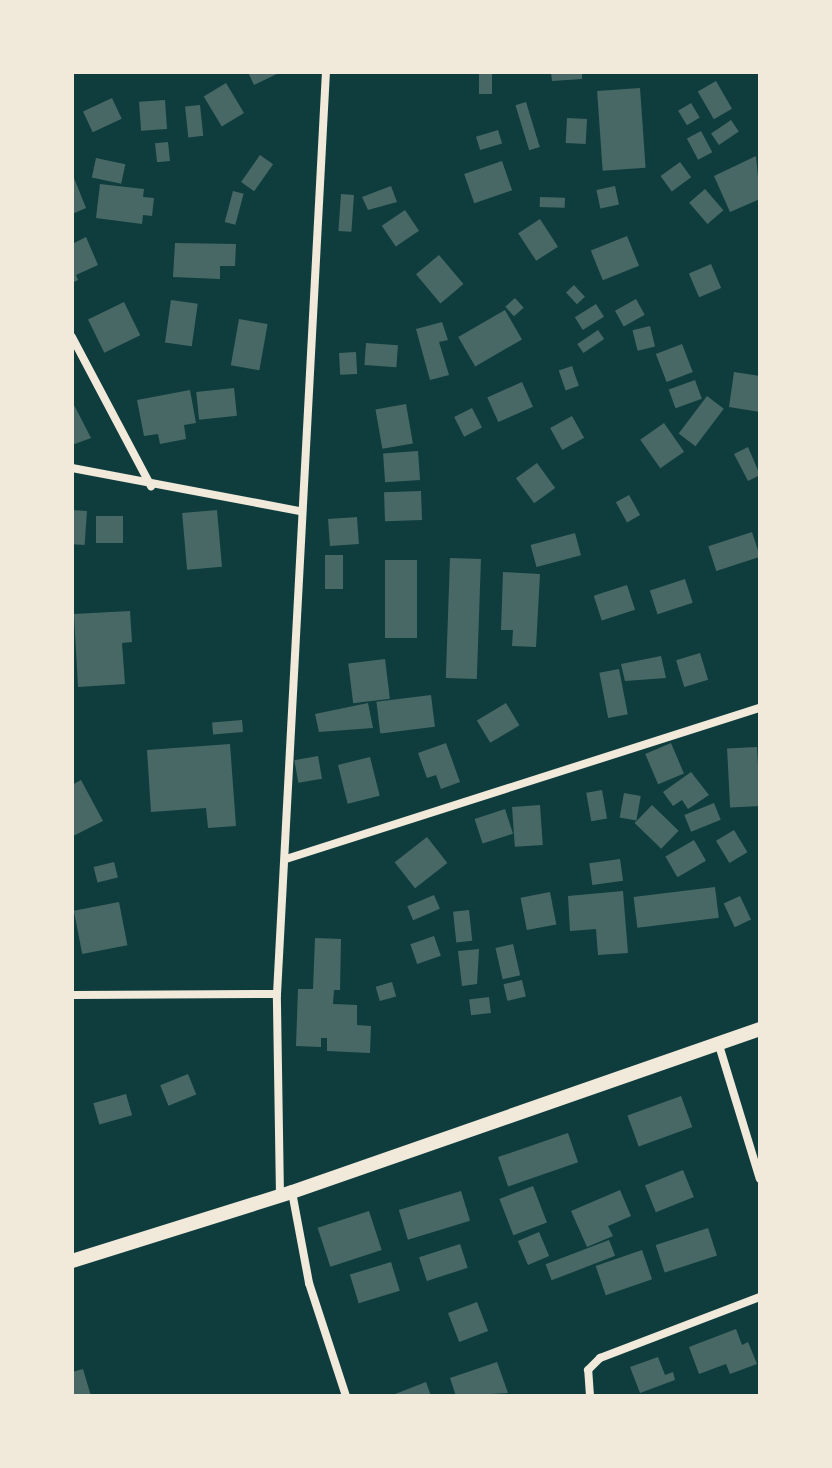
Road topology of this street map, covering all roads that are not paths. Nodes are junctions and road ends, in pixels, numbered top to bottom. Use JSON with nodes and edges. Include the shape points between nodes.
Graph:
{"nodes":[{"id":1,"x":326,"y":72,"type":"edge"},
{"id":2,"x":72,"y":337,"type":"edge"},
{"id":3,"x":72,"y":468,"type":"edge"},
{"id":4,"x":151,"y":486,"type":"junction"},
{"id":5,"x":300,"y":511,"type":"junction"},
{"id":6,"x":760,"y":708,"type":"edge"},
{"id":7,"x":286,"y":859,"type":"junction"},
{"id":8,"x":277,"y":994,"type":"junction"},
{"id":9,"x":72,"y":995,"type":"edge"},
{"id":10,"x":760,"y":1029,"type":"edge"},
{"id":11,"x":717,"y":1041,"type":"junction"},
{"id":12,"x":760,"y":1179,"type":"edge"},
{"id":13,"x":286,"y":1194,"type":"junction"},
{"id":14,"x":72,"y":1261,"type":"edge"},
{"id":15,"x":760,"y":1297,"type":"edge"},
{"id":16,"x":346,"y":1396,"type":"edge"},
{"id":17,"x":590,"y":1396,"type":"edge"}],
"edges":[{"from":1,"to":5,"type":"street"},
{"from":2,"to":4,"type":"street"},
{"from":3,"to":4,"type":"street"},
{"from":4,"to":5,"type":"street"},
{"from":5,"to":7,"type":"street"},
{"from":6,"to":7,"type":"street"},
{"from":7,"to":8,"type":"street"},
{"from":8,"to":9,"type":"street"},
{"from":8,"to":13,"type":"street"},
{"from":10,"to":11,"type":"street"},
{"from":11,"to":12,"type":"street"},
{"from":11,"to":13,"type":"street"},
{"from":13,"to":14,"type":"street"},
{"from":13,"to":16,"type":"street"},
{"from":15,"to":17,"type":"street","via":[[600,1358],[588,1370]]}]}
